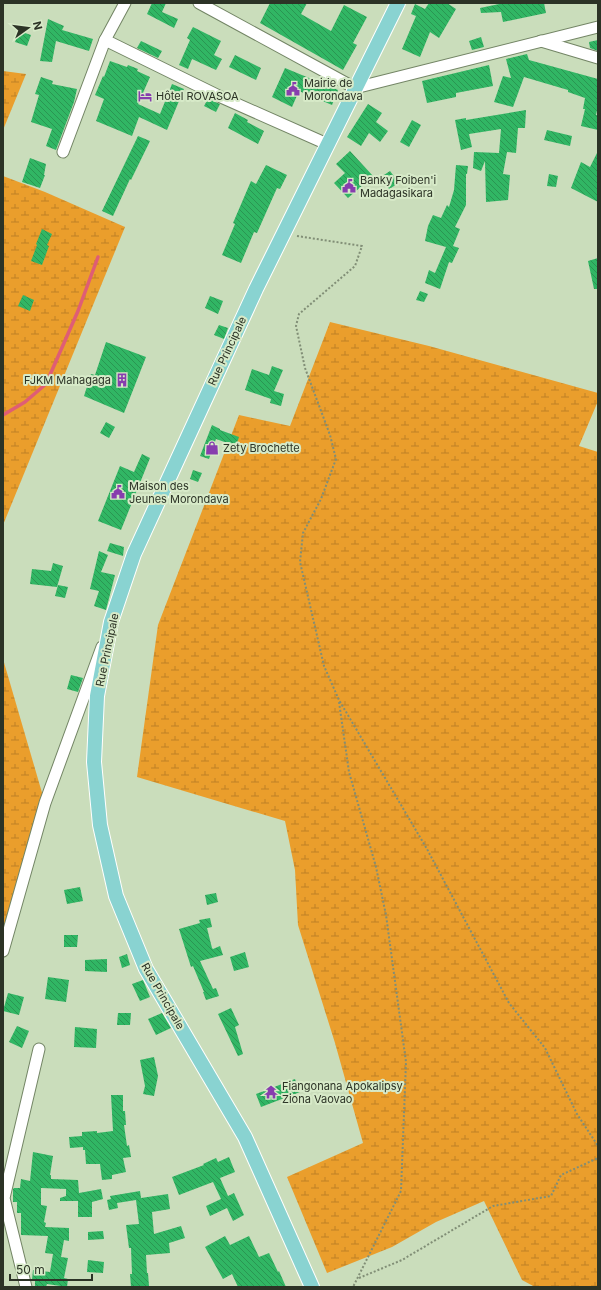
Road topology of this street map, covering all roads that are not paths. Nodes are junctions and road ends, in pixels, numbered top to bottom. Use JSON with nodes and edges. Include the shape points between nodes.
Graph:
{"nodes":[{"id":1,"x":125,"y":3,"type":"edge"},
{"id":2,"x":199,"y":3,"type":"edge"},
{"id":3,"x":398,"y":3,"type":"edge"},
{"id":4,"x":598,"y":27,"type":"edge"},
{"id":5,"x":104,"y":40,"type":"junction"},
{"id":6,"x":540,"y":41,"type":"junction"},
{"id":7,"x":598,"y":58,"type":"edge"},
{"id":8,"x":355,"y":88,"type":"junction"},
{"id":9,"x":327,"y":144,"type":"junction"},
{"id":10,"x":63,"y":152,"type":"dead end"},
{"id":11,"x":111,"y":622,"type":"junction"},
{"id":12,"x":3,"y":951,"type":"edge"},
{"id":13,"x":39,"y":1049,"type":"dead end"},
{"id":14,"x":26,"y":1287,"type":"edge"},
{"id":15,"x":312,"y":1287,"type":"edge"}],
"edges":[{"from":1,"to":5,"type":"street"},
{"from":2,"to":8,"type":"street"},
{"from":3,"to":8,"type":"main road","name":"Rue Principale"},
{"from":4,"to":6,"type":"street"},
{"from":5,"to":9,"type":"street","via":[[221,97]]},
{"from":5,"to":10,"type":"street"},
{"from":6,"to":7,"type":"street"},
{"from":6,"to":8,"type":"street"},
{"from":8,"to":9,"type":"main road","name":"Rue Principale"},
{"from":9,"to":11,"type":"main road","name":"Rue Principale","via":[[256,289],[134,554]]},
{"from":11,"to":12,"type":"street","via":[[45,803]]},
{"from":11,"to":15,"type":"main road","name":"Rue Principale","via":[[97,696],[94,762],[100,825],[116,896],[146,969],[245,1137]]},
{"from":13,"to":14,"type":"street","via":[[4,1198]]}]}
